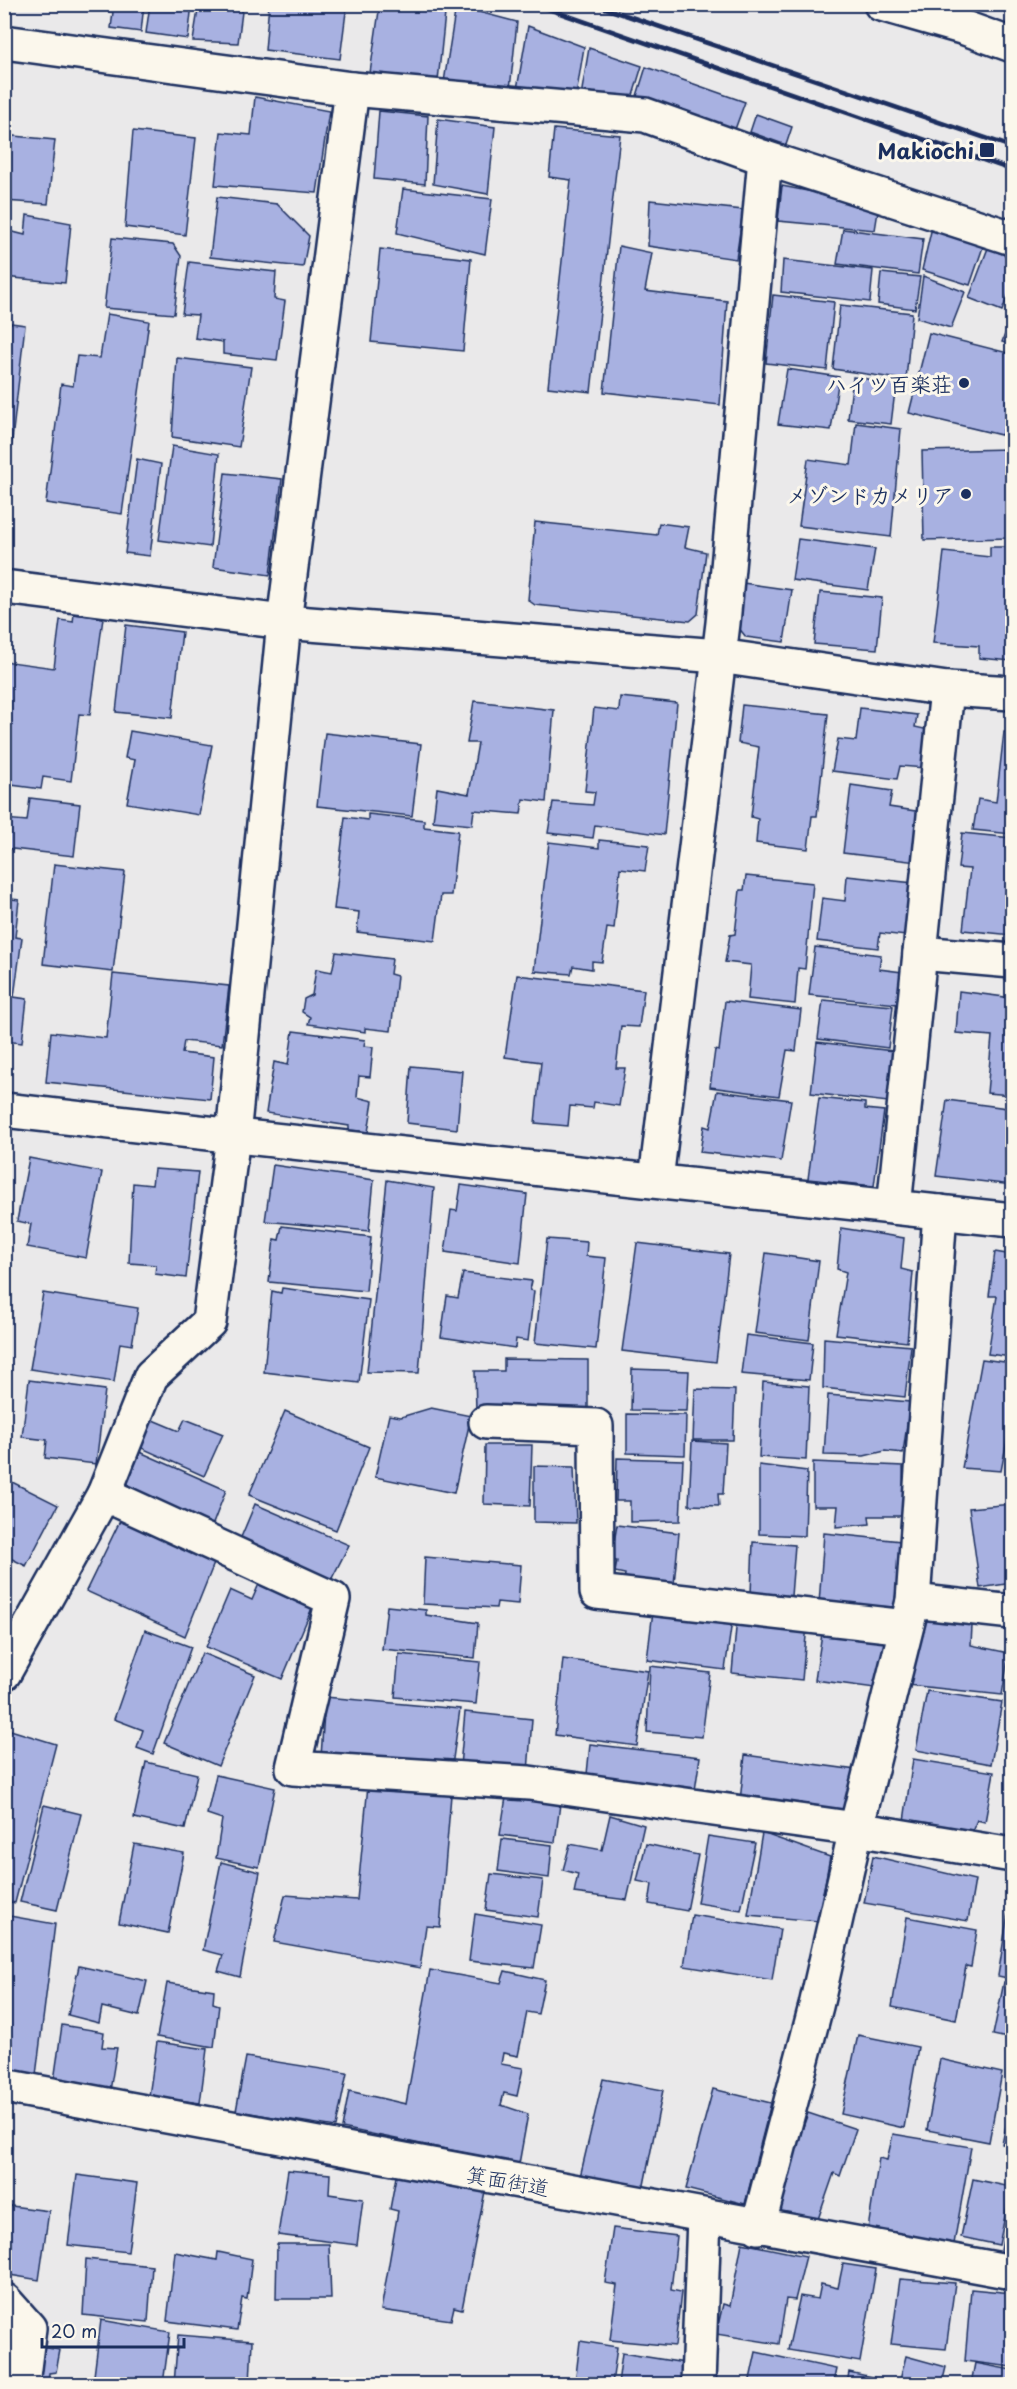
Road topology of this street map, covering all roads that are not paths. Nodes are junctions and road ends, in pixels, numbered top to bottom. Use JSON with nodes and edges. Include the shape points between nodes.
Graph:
{"nodes":[{"id":1,"x":881,"y":4,"type":"edge"},
{"id":2,"x":4,"y":42,"type":"edge"},
{"id":3,"x":1012,"y":45,"type":"edge"},
{"id":4,"x":352,"y":89,"type":"junction"},
{"id":5,"x":765,"y":158,"type":"junction"},
{"id":6,"x":1012,"y":238,"type":"edge"},
{"id":7,"x":4,"y":588,"type":"edge"},
{"id":8,"x":285,"y":622,"type":"junction"},
{"id":9,"x":719,"y":656,"type":"junction"},
{"id":10,"x":947,"y":689,"type":"junction"},
{"id":11,"x":1012,"y":693,"type":"edge"},
{"id":12,"x":920,"y":953,"type":"junction"},
{"id":13,"x":1012,"y":961,"type":"edge"},
{"id":14,"x":4,"y":1110,"type":"edge"},
{"id":15,"x":234,"y":1136,"type":"junction"},
{"id":16,"x":656,"y":1180,"type":"junction"},
{"id":17,"x":894,"y":1207,"type":"junction"},
{"id":18,"x":940,"y":1212,"type":"junction"},
{"id":19,"x":1012,"y":1221,"type":"edge"},
{"id":20,"x":486,"y":1422,"type":"dead end"},
{"id":21,"x":104,"y":1494,"type":"junction"},
{"id":22,"x":1012,"y":1612,"type":"edge"},
{"id":23,"x":910,"y":1614,"type":"junction"},
{"id":24,"x":4,"y":1673,"type":"edge"},
{"id":25,"x":856,"y":1829,"type":"junction"},
{"id":26,"x":1012,"y":1855,"type":"edge"},
{"id":27,"x":4,"y":2086,"type":"edge"},
{"id":28,"x":704,"y":2217,"type":"junction"},
{"id":29,"x":758,"y":2227,"type":"junction"},
{"id":30,"x":1012,"y":2272,"type":"edge"},
{"id":31,"x":4,"y":2300,"type":"edge"},
{"id":32,"x":21,"y":2385,"type":"edge"},
{"id":33,"x":698,"y":2385,"type":"edge"}],
"edges":[{"from":1,"to":3,"type":"street"},
{"from":2,"to":4,"type":"street"},
{"from":4,"to":5,"type":"street","via":[[645,115]]},
{"from":4,"to":8,"type":"street"},
{"from":5,"to":6,"type":"street"},
{"from":5,"to":9,"type":"street"},
{"from":7,"to":8,"type":"street"},
{"from":8,"to":9,"type":"street"},
{"from":8,"to":15,"type":"street"},
{"from":9,"to":10,"type":"street"},
{"from":9,"to":16,"type":"street"},
{"from":10,"to":11,"type":"street"},
{"from":10,"to":12,"type":"street"},
{"from":12,"to":13,"type":"street"},
{"from":12,"to":17,"type":"street"},
{"from":14,"to":15,"type":"street"},
{"from":15,"to":16,"type":"street"},
{"from":15,"to":21,"type":"street","via":[[209,1322],[151,1376]]},
{"from":16,"to":17,"type":"street"},
{"from":17,"to":18,"type":"street"},
{"from":18,"to":19,"type":"street"},
{"from":18,"to":23,"type":"street"},
{"from":20,"to":23,"type":"street","via":[[596,1426],[597,1592]]},
{"from":21,"to":24,"type":"street"},
{"from":21,"to":25,"type":"street","via":[[333,1599],[293,1768],[529,1783]]},
{"from":22,"to":23,"type":"street"},
{"from":23,"to":25,"type":"street"},
{"from":25,"to":26,"type":"street"},
{"from":25,"to":29,"type":"street","via":[[816,2006]]},
{"from":27,"to":28,"type":"street","name":"箕面街道"},
{"from":28,"to":29,"type":"street","name":"箕面街道"},
{"from":28,"to":33,"type":"street"},
{"from":29,"to":30,"type":"street","name":"箕面街道"},
{"from":31,"to":32,"type":"street","via":[[29,2328]]}]}
